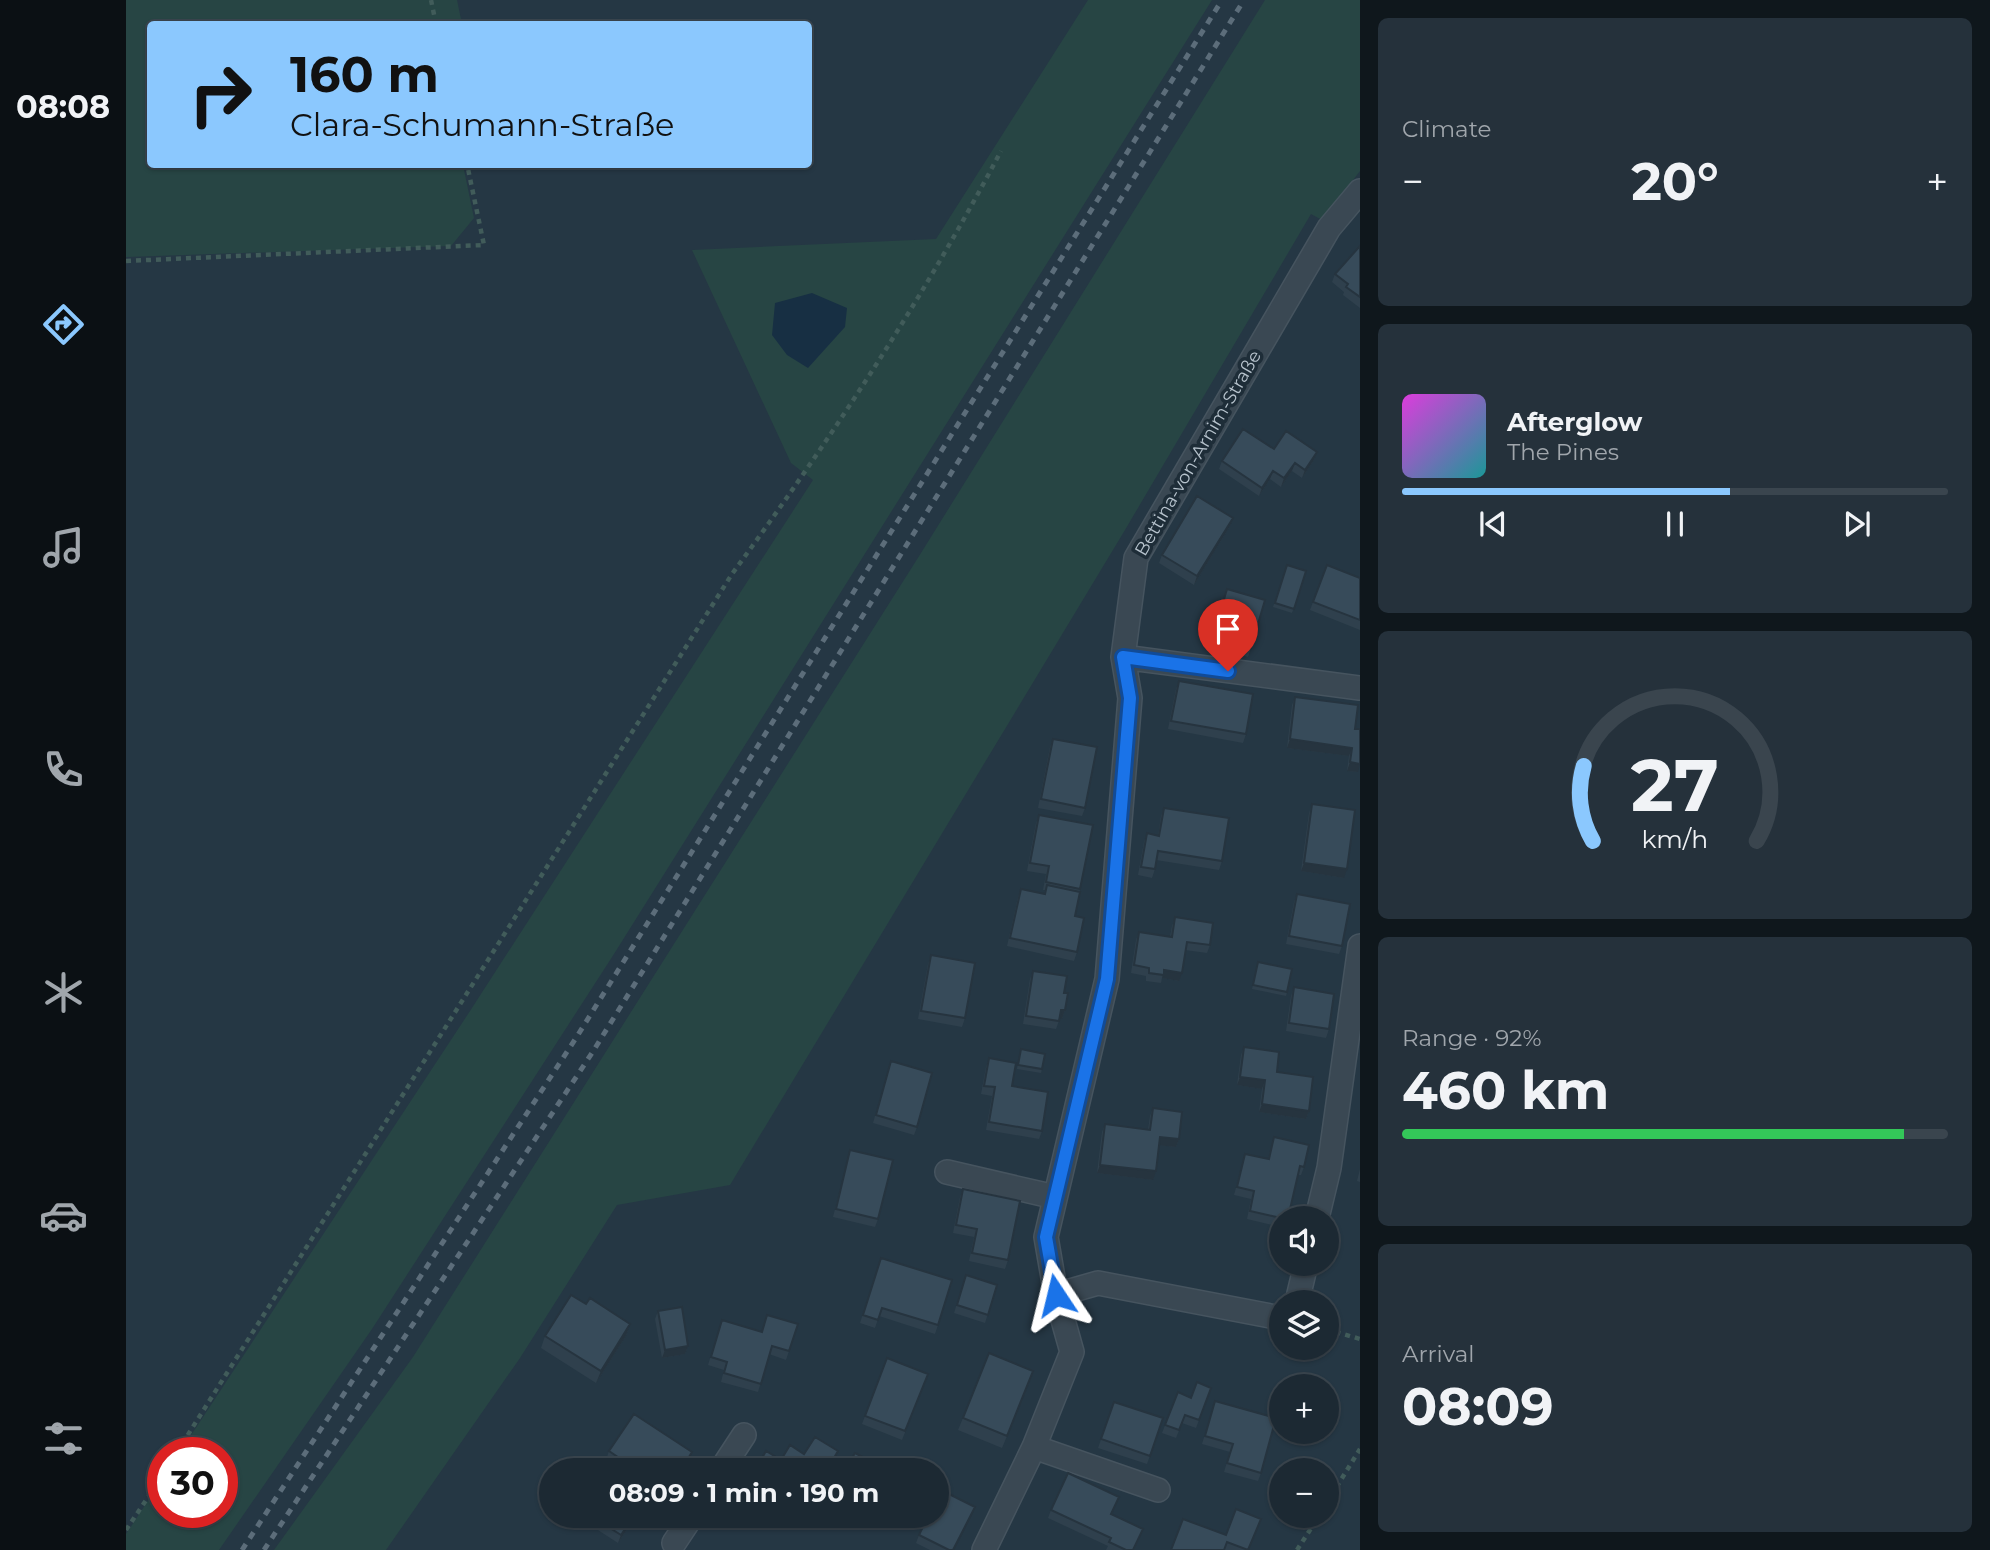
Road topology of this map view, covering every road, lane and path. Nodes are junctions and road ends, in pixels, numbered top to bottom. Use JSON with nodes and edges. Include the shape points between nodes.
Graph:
{"nodes":[{"id":1,"x":431,"y":0,"type":"edge"},
{"id":2,"x":435,"y":21,"type":"edge"},
{"id":3,"x":1001,"y":151,"type":"dead end"},
{"id":4,"x":468,"y":168,"type":"edge"},
{"id":5,"x":1360,"y":191,"type":"edge"},
{"id":6,"x":126,"y":261,"type":"edge"},
{"id":7,"x":1123,"y":657,"type":"junction"},
{"id":8,"x":1360,"y":688,"type":"edge"},
{"id":9,"x":1360,"y":946,"type":"edge"},
{"id":10,"x":947,"y":1172,"type":"dead end"},
{"id":11,"x":1055,"y":1197,"type":"junction"},
{"id":12,"x":1320,"y":1206,"type":"edge"},
{"id":13,"x":1056,"y":1295,"type":"junction"},
{"id":14,"x":1269,"y":1316,"type":"edge"},
{"id":15,"x":1339,"y":1333,"type":"edge"},
{"id":16,"x":1360,"y":1339,"type":"edge"},
{"id":17,"x":744,"y":1435,"type":"dead end"},
{"id":18,"x":186,"y":1437,"type":"edge"},
{"id":19,"x":1034,"y":1447,"type":"junction"},
{"id":20,"x":1360,"y":1449,"type":"edge"},
{"id":21,"x":730,"y":1458,"type":"edge"},
{"id":22,"x":1339,"y":1483,"type":"edge"},
{"id":23,"x":1158,"y":1490,"type":"dead end"},
{"id":24,"x":147,"y":1499,"type":"edge"},
{"id":25,"x":686,"y":1528,"type":"edge"},
{"id":26,"x":1311,"y":1528,"type":"edge"},
{"id":27,"x":126,"y":1530,"type":"edge"},
{"id":28,"x":677,"y":1548,"type":"edge"},
{"id":29,"x":984,"y":1550,"type":"edge"},
{"id":30,"x":1297,"y":1550,"type":"edge"}],
"edges":[{"from":1,"to":2,"type":"path"},
{"from":3,"to":18,"type":"path","via":[[864,384],[732,574]]},
{"from":4,"to":6,"type":"path","via":[[484,246]]},
{"from":5,"to":7,"type":"street","name":"Bettina-von-Arnim-Straße","via":[[1329,228],[1136,558]]},
{"from":7,"to":8,"type":"street"},
{"from":7,"to":11,"type":"street","name":"Bettina-von-Arnim-Straße","via":[[1130,698],[1107,979]]},
{"from":9,"to":12,"type":"street"},
{"from":10,"to":11,"type":"street"},
{"from":11,"to":13,"type":"street","name":"Bettina-von-Arnim-Straße","via":[[1046,1237]]},
{"from":13,"to":14,"type":"street","via":[[1098,1283]]},
{"from":13,"to":19,"type":"street","name":"Bettina-von-Arnim-Straße","via":[[1072,1352]]},
{"from":15,"to":16,"type":"path"},
{"from":17,"to":21,"type":"street"},
{"from":19,"to":23,"type":"street"},
{"from":19,"to":29,"type":"street","name":"Bettina-von-Arnim-Straße"},
{"from":20,"to":22,"type":"path"},
{"from":24,"to":27,"type":"path"},
{"from":25,"to":28,"type":"street"},
{"from":26,"to":30,"type":"path"}]}
